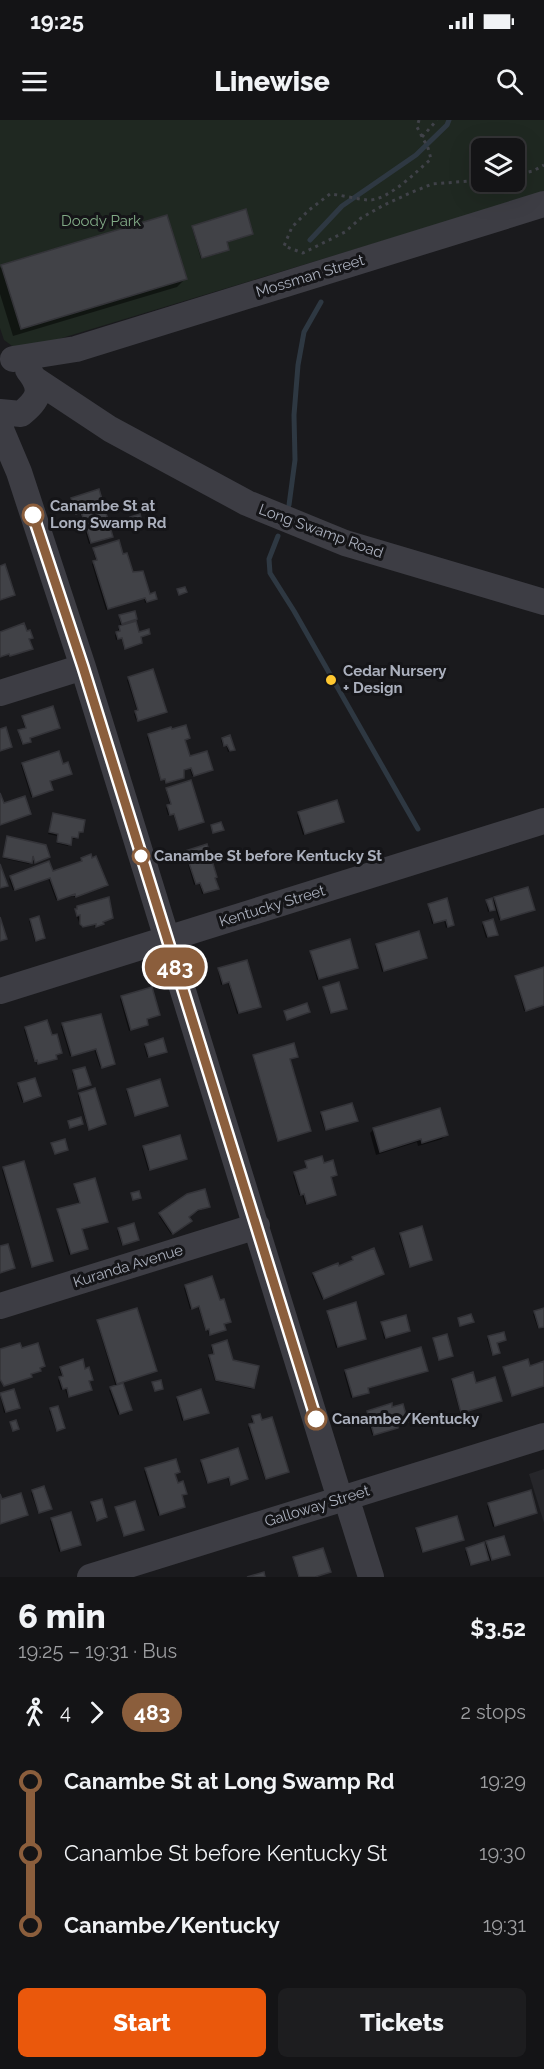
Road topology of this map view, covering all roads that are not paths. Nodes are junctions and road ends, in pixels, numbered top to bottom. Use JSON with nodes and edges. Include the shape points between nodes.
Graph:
{"nodes":[{"id":1,"x":544,"y":204,"type":"edge"},
{"id":2,"x":14,"y":383,"type":"edge"},
{"id":3,"x":544,"y":602,"type":"edge"},
{"id":4,"x":83,"y":667,"type":"junction"},
{"id":5,"x":0,"y":693,"type":"edge"},
{"id":6,"x":544,"y":821,"type":"edge"},
{"id":7,"x":166,"y":939,"type":"junction"},
{"id":8,"x":0,"y":991,"type":"edge"},
{"id":9,"x":257,"y":1226,"type":"junction"},
{"id":10,"x":0,"y":1306,"type":"edge"},
{"id":11,"x":544,"y":1436,"type":"edge"},
{"id":12,"x":343,"y":1498,"type":"junction"},
{"id":13,"x":90,"y":1577,"type":"edge"},
{"id":14,"x":371,"y":1577,"type":"edge"}],
"edges":[{"from":1,"to":2,"type":"street","name":"Mossman Street","via":[[76,349]]},
{"from":2,"to":3,"type":"street","name":"Long Swamp Road","via":[[111,429],[247,503],[334,539]]},
{"from":2,"to":4,"type":"street","via":[[19,472]]},
{"from":4,"to":5,"type":"street"},
{"from":4,"to":7,"type":"street"},
{"from":6,"to":7,"type":"street","name":"Kentucky Street"},
{"from":7,"to":8,"type":"street","name":"Kentucky Street"},
{"from":7,"to":9,"type":"street"},
{"from":9,"to":10,"type":"street","name":"Kuranda Avenue"},
{"from":9,"to":12,"type":"street"},
{"from":11,"to":12,"type":"street","name":"Galloway Street"},
{"from":12,"to":13,"type":"street","name":"Galloway Street"},
{"from":12,"to":14,"type":"street"}]}
